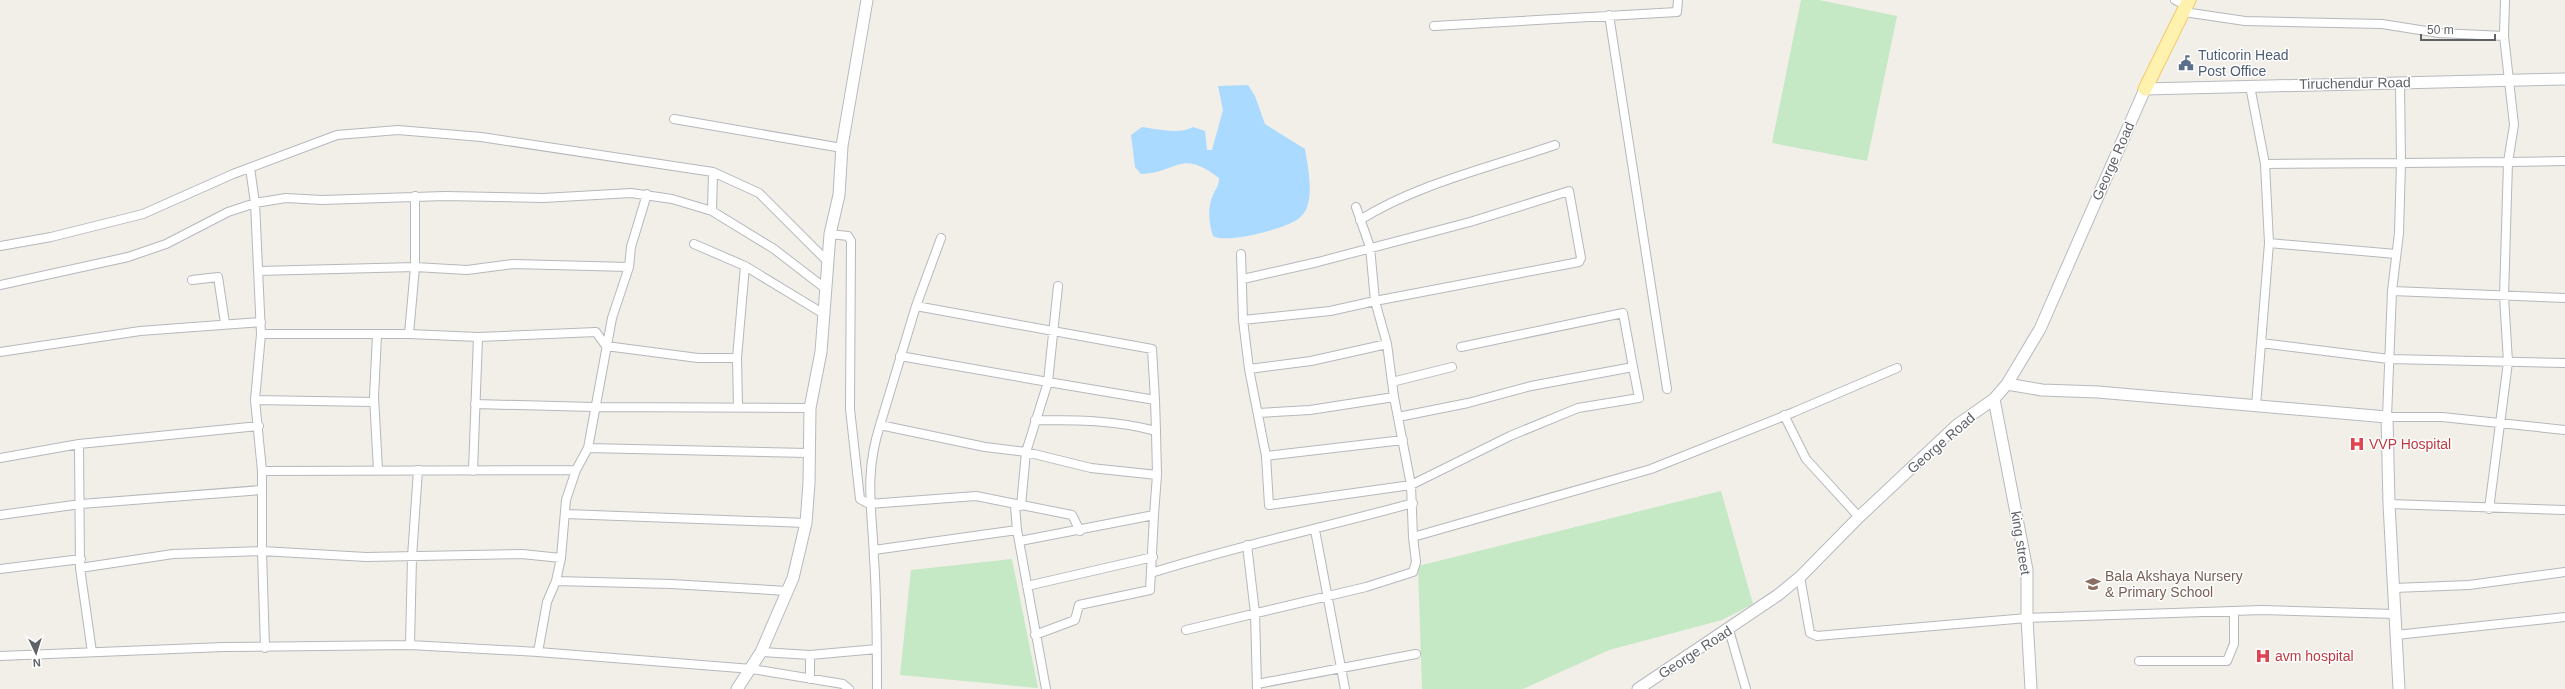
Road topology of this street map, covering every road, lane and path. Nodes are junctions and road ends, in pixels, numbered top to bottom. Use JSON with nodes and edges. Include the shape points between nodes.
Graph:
{"nodes":[{"id":1,"x":867,"y":0,"type":"edge"},
{"id":2,"x":1678,"y":0,"type":"edge"},
{"id":3,"x":2175,"y":0,"type":"edge"},
{"id":4,"x":2505,"y":0,"type":"edge"},
{"id":5,"x":2187,"y":6,"type":"edge"},
{"id":6,"x":1609,"y":16,"type":"junction"},
{"id":7,"x":1434,"y":26,"type":"dead end"},
{"id":8,"x":2504,"y":36,"type":"junction"},
{"id":9,"x":2565,"y":79,"type":"edge"},
{"id":10,"x":2508,"y":81,"type":"junction"},
{"id":11,"x":2400,"y":82,"type":"junction"},
{"id":12,"x":2250,"y":86,"type":"junction"},
{"id":13,"x":2145,"y":89,"type":"junction"},
{"id":14,"x":674,"y":119,"type":"dead end"},
{"id":15,"x":1555,"y":146,"type":"dead end"},
{"id":16,"x":842,"y":148,"type":"junction"},
{"id":17,"x":2565,"y":161,"type":"edge"},
{"id":18,"x":2508,"y":162,"type":"junction"},
{"id":19,"x":2401,"y":163,"type":"junction"},
{"id":20,"x":2265,"y":164,"type":"junction"},
{"id":21,"x":250,"y":168,"type":"junction"},
{"id":22,"x":713,"y":172,"type":"junction"},
{"id":23,"x":647,"y":194,"type":"junction"},
{"id":24,"x":415,"y":196,"type":"junction"},
{"id":25,"x":255,"y":203,"type":"junction"},
{"id":26,"x":1356,"y":207,"type":"dead end"},
{"id":27,"x":712,"y":211,"type":"junction"},
{"id":28,"x":1360,"y":220,"type":"junction"},
{"id":29,"x":830,"y":234,"type":"junction"},
{"id":30,"x":941,"y":238,"type":"dead end"},
{"id":31,"x":2268,"y":243,"type":"junction"},
{"id":32,"x":694,"y":244,"type":"dead end"},
{"id":33,"x":0,"y":246,"type":"edge"},
{"id":34,"x":1370,"y":247,"type":"junction"},
{"id":35,"x":1241,"y":254,"type":"dead end"},
{"id":36,"x":2396,"y":254,"type":"junction"},
{"id":37,"x":828,"y":262,"type":"junction"},
{"id":38,"x":745,"y":266,"type":"junction"},
{"id":39,"x":415,"y":267,"type":"junction"},
{"id":40,"x":629,"y":268,"type":"junction"},
{"id":41,"x":258,"y":271,"type":"junction"},
{"id":42,"x":1243,"y":279,"type":"junction"},
{"id":43,"x":192,"y":280,"type":"dead end"},
{"id":44,"x":0,"y":285,"type":"edge"},
{"id":45,"x":1058,"y":286,"type":"dead end"},
{"id":46,"x":826,"y":289,"type":"junction"},
{"id":47,"x":2392,"y":291,"type":"junction"},
{"id":48,"x":2504,"y":296,"type":"junction"},
{"id":49,"x":2565,"y":298,"type":"edge"},
{"id":50,"x":1375,"y":302,"type":"junction"},
{"id":51,"x":916,"y":306,"type":"junction"},
{"id":52,"x":824,"y":314,"type":"junction"},
{"id":53,"x":1243,"y":320,"type":"junction"},
{"id":54,"x":261,"y":322,"type":"junction"},
{"id":55,"x":225,"y":323,"type":"junction"},
{"id":56,"x":1052,"y":331,"type":"junction"},
{"id":57,"x":261,"y":334,"type":"junction"},
{"id":58,"x":409,"y":334,"type":"junction"},
{"id":59,"x":377,"y":335,"type":"junction"},
{"id":60,"x":478,"y":337,"type":"junction"},
{"id":61,"x":2261,"y":343,"type":"junction"},
{"id":62,"x":1387,"y":344,"type":"junction"},
{"id":63,"x":606,"y":346,"type":"junction"},
{"id":64,"x":1461,"y":347,"type":"dead end"},
{"id":65,"x":0,"y":352,"type":"edge"},
{"id":66,"x":900,"y":356,"type":"junction"},
{"id":67,"x":737,"y":358,"type":"junction"},
{"id":68,"x":2389,"y":359,"type":"junction"},
{"id":69,"x":2508,"y":362,"type":"junction"},
{"id":70,"x":2565,"y":363,"type":"edge"},
{"id":71,"x":1452,"y":367,"type":"dead end"},
{"id":72,"x":1633,"y":368,"type":"junction"},
{"id":73,"x":1896,"y":368,"type":"dead end"},
{"id":74,"x":1249,"y":369,"type":"junction"},
{"id":75,"x":1048,"y":382,"type":"junction"},
{"id":76,"x":1392,"y":382,"type":"junction"},
{"id":77,"x":2007,"y":384,"type":"junction"},
{"id":78,"x":1667,"y":389,"type":"dead end"},
{"id":79,"x":1394,"y":397,"type":"junction"},
{"id":80,"x":1994,"y":399,"type":"junction"},
{"id":81,"x":255,"y":400,"type":"junction"},
{"id":82,"x":1155,"y":400,"type":"junction"},
{"id":83,"x":374,"y":402,"type":"junction"},
{"id":84,"x":476,"y":404,"type":"junction"},
{"id":85,"x":2256,"y":406,"type":"junction"},
{"id":86,"x":594,"y":407,"type":"junction"},
{"id":87,"x":738,"y":407,"type":"junction"},
{"id":88,"x":810,"y":408,"type":"junction"},
{"id":89,"x":1258,"y":413,"type":"junction"},
{"id":90,"x":1784,"y":415,"type":"junction"},
{"id":91,"x":1398,"y":417,"type":"junction"},
{"id":92,"x":2387,"y":417,"type":"junction"},
{"id":93,"x":1035,"y":420,"type":"junction"},
{"id":94,"x":2500,"y":423,"type":"junction"},
{"id":95,"x":880,"y":425,"type":"junction"},
{"id":96,"x":259,"y":426,"type":"junction"},
{"id":97,"x":2565,"y":430,"type":"edge"},
{"id":98,"x":1156,"y":431,"type":"junction"},
{"id":99,"x":1403,"y":440,"type":"junction"},
{"id":100,"x":79,"y":444,"type":"junction"},
{"id":101,"x":588,"y":448,"type":"junction"},
{"id":102,"x":1026,"y":452,"type":"junction"},
{"id":103,"x":808,"y":453,"type":"junction"},
{"id":104,"x":1266,"y":456,"type":"junction"},
{"id":105,"x":0,"y":458,"type":"edge"},
{"id":106,"x":378,"y":470,"type":"junction"},
{"id":107,"x":418,"y":470,"type":"junction"},
{"id":108,"x":576,"y":470,"type":"junction"},
{"id":109,"x":262,"y":471,"type":"junction"},
{"id":110,"x":473,"y":471,"type":"junction"},
{"id":111,"x":1157,"y":475,"type":"junction"},
{"id":112,"x":1411,"y":485,"type":"junction"},
{"id":113,"x":261,"y":490,"type":"junction"},
{"id":114,"x":1413,"y":503,"type":"junction"},
{"id":115,"x":81,"y":504,"type":"junction"},
{"id":116,"x":869,"y":504,"type":"junction"},
{"id":117,"x":2389,"y":504,"type":"junction"},
{"id":118,"x":1018,"y":506,"type":"junction"},
{"id":119,"x":2489,"y":509,"type":"junction"},
{"id":120,"x":2565,"y":510,"type":"edge"},
{"id":121,"x":566,"y":514,"type":"junction"},
{"id":122,"x":0,"y":515,"type":"edge"},
{"id":123,"x":1154,"y":515,"type":"junction"},
{"id":124,"x":1859,"y":517,"type":"junction"},
{"id":125,"x":806,"y":523,"type":"junction"},
{"id":126,"x":1018,"y":530,"type":"junction"},
{"id":127,"x":1315,"y":530,"type":"junction"},
{"id":128,"x":1080,"y":531,"type":"junction"},
{"id":129,"x":1413,"y":537,"type":"junction"},
{"id":130,"x":1020,"y":541,"type":"junction"},
{"id":131,"x":1247,"y":545,"type":"junction"},
{"id":132,"x":874,"y":550,"type":"junction"},
{"id":133,"x":262,"y":551,"type":"junction"},
{"id":134,"x":412,"y":557,"type":"junction"},
{"id":135,"x":1153,"y":557,"type":"junction"},
{"id":136,"x":561,"y":558,"type":"junction"},
{"id":137,"x":81,"y":564,"type":"junction"},
{"id":138,"x":0,"y":569,"type":"edge"},
{"id":139,"x":2565,"y":572,"type":"edge"},
{"id":140,"x":1151,"y":573,"type":"junction"},
{"id":141,"x":1800,"y":577,"type":"junction"},
{"id":142,"x":556,"y":581,"type":"junction"},
{"id":143,"x":1027,"y":586,"type":"junction"},
{"id":144,"x":2394,"y":588,"type":"junction"},
{"id":145,"x":787,"y":591,"type":"junction"},
{"id":146,"x":1326,"y":596,"type":"junction"},
{"id":147,"x":2234,"y":611,"type":"junction"},
{"id":148,"x":1254,"y":614,"type":"junction"},
{"id":149,"x":2395,"y":614,"type":"junction"},
{"id":150,"x":2565,"y":617,"type":"edge"},
{"id":151,"x":2027,"y":618,"type":"junction"},
{"id":152,"x":1186,"y":630,"type":"dead end"},
{"id":153,"x":1729,"y":630,"type":"junction"},
{"id":154,"x":1035,"y":635,"type":"junction"},
{"id":155,"x":2396,"y":635,"type":"junction"},
{"id":156,"x":410,"y":645,"type":"junction"},
{"id":157,"x":265,"y":648,"type":"junction"},
{"id":158,"x":877,"y":649,"type":"junction"},
{"id":159,"x":92,"y":652,"type":"junction"},
{"id":160,"x":538,"y":652,"type":"junction"},
{"id":161,"x":761,"y":652,"type":"junction"},
{"id":162,"x":1416,"y":654,"type":"dead end"},
{"id":163,"x":810,"y":655,"type":"junction"},
{"id":164,"x":0,"y":656,"type":"edge"},
{"id":165,"x":2140,"y":661,"type":"dead end"},
{"id":166,"x":752,"y":669,"type":"junction"},
{"id":167,"x":1340,"y":669,"type":"junction"},
{"id":168,"x":810,"y":680,"type":"junction"},
{"id":169,"x":1257,"y":687,"type":"edge"},
{"id":170,"x":738,"y":689,"type":"edge"},
{"id":171,"x":849,"y":689,"type":"edge"},
{"id":172,"x":877,"y":689,"type":"edge"},
{"id":173,"x":1046,"y":689,"type":"edge"},
{"id":174,"x":1345,"y":689,"type":"edge"},
{"id":175,"x":1638,"y":689,"type":"edge"},
{"id":176,"x":1746,"y":689,"type":"edge"},
{"id":177,"x":2031,"y":689,"type":"edge"},
{"id":178,"x":2399,"y":689,"type":"edge"}],
"edges":[{"from":1,"to":16,"type":"street"},
{"from":2,"to":6,"type":"street","via":[[1677,12]]},
{"from":3,"to":5,"type":"street"},
{"from":4,"to":8,"type":"street"},
{"from":5,"to":8,"type":"street","via":[[2245,21],[2382,24],[2439,33]]},
{"from":5,"to":13,"type":"main road"},
{"from":6,"to":7,"type":"street"},
{"from":6,"to":78,"type":"street"},
{"from":8,"to":10,"type":"street"},
{"from":9,"to":10,"type":"street","name":"Tiruchendur Road"},
{"from":10,"to":11,"type":"street","name":"Tiruchendur Road"},
{"from":10,"to":18,"type":"street","via":[[2514,125]]},
{"from":11,"to":12,"type":"street","name":"Tiruchendur Road"},
{"from":11,"to":19,"type":"street"},
{"from":12,"to":13,"type":"street","name":"Tiruchendur Road"},
{"from":12,"to":20,"type":"street"},
{"from":13,"to":77,"type":"street","name":"George Road","via":[[2040,329]]},
{"from":14,"to":16,"type":"street"},
{"from":15,"to":28,"type":"street","via":[[1414,192]]},
{"from":16,"to":29,"type":"street","via":[[839,194]]},
{"from":17,"to":18,"type":"street"},
{"from":18,"to":19,"type":"street"},
{"from":18,"to":48,"type":"street"},
{"from":19,"to":20,"type":"street"},
{"from":19,"to":36,"type":"street"},
{"from":20,"to":31,"type":"street"},
{"from":21,"to":22,"type":"street","via":[[336,135],[398,130],[482,137]]},
{"from":21,"to":25,"type":"street"},
{"from":21,"to":33,"type":"street","via":[[144,214],[51,237]]},
{"from":22,"to":27,"type":"street"},
{"from":22,"to":37,"type":"street","via":[[759,193]]},
{"from":23,"to":24,"type":"street","via":[[543,198]]},
{"from":23,"to":27,"type":"street"},
{"from":23,"to":40,"type":"street","via":[[631,247]]},
{"from":24,"to":25,"type":"street","via":[[322,200],[286,198]]},
{"from":24,"to":39,"type":"street"},
{"from":25,"to":41,"type":"street"},
{"from":25,"to":44,"type":"street","via":[[228,212],[166,244],[128,257]]},
{"from":26,"to":28,"type":"street"},
{"from":27,"to":46,"type":"street","via":[[774,249]]},
{"from":28,"to":34,"type":"street"},
{"from":29,"to":37,"type":"street"},
{"from":29,"to":116,"type":"street","via":[[848,236],[851,241],[850,410],[860,499]]},
{"from":30,"to":51,"type":"street"},
{"from":31,"to":36,"type":"street"},
{"from":31,"to":61,"type":"street"},
{"from":32,"to":38,"type":"street"},
{"from":34,"to":42,"type":"street"},
{"from":34,"to":50,"type":"street"},
{"from":34,"to":50,"type":"street","via":[[1470,222],[1569,191],[1581,258],[1579,262]]},
{"from":35,"to":42,"type":"street"},
{"from":36,"to":47,"type":"street"},
{"from":37,"to":46,"type":"street"},
{"from":38,"to":52,"type":"street"},
{"from":38,"to":67,"type":"street"},
{"from":39,"to":40,"type":"street","via":[[467,270],[513,264]]},
{"from":39,"to":41,"type":"street"},
{"from":39,"to":58,"type":"street"},
{"from":40,"to":63,"type":"street"},
{"from":41,"to":54,"type":"street"},
{"from":42,"to":53,"type":"street"},
{"from":43,"to":55,"type":"street","via":[[218,277]]},
{"from":45,"to":56,"type":"street"},
{"from":46,"to":52,"type":"street"},
{"from":47,"to":48,"type":"street"},
{"from":47,"to":68,"type":"street"},
{"from":48,"to":49,"type":"street"},
{"from":48,"to":69,"type":"street"},
{"from":50,"to":53,"type":"street","via":[[1330,311]]},
{"from":50,"to":62,"type":"street"},
{"from":51,"to":56,"type":"street"},
{"from":51,"to":66,"type":"street"},
{"from":52,"to":88,"type":"street","via":[[821,352]]},
{"from":53,"to":74,"type":"street"},
{"from":54,"to":55,"type":"street"},
{"from":54,"to":57,"type":"street"},
{"from":55,"to":65,"type":"street","via":[[140,331]]},
{"from":56,"to":75,"type":"street"},
{"from":56,"to":82,"type":"street","via":[[1152,349]]},
{"from":57,"to":59,"type":"street"},
{"from":57,"to":81,"type":"street"},
{"from":58,"to":59,"type":"street"},
{"from":58,"to":60,"type":"street"},
{"from":59,"to":83,"type":"street"},
{"from":60,"to":63,"type":"street","via":[[596,332]]},
{"from":60,"to":84,"type":"street"},
{"from":61,"to":68,"type":"street"},
{"from":61,"to":85,"type":"street"},
{"from":62,"to":74,"type":"street","via":[[1311,361]]},
{"from":62,"to":76,"type":"street"},
{"from":63,"to":67,"type":"street","via":[[698,358]]},
{"from":63,"to":86,"type":"street","via":[[603,377]]},
{"from":64,"to":72,"type":"street","via":[[1623,313]]},
{"from":66,"to":75,"type":"street"},
{"from":66,"to":95,"type":"street"},
{"from":67,"to":87,"type":"street"},
{"from":68,"to":69,"type":"street"},
{"from":68,"to":92,"type":"street"},
{"from":69,"to":70,"type":"street"},
{"from":69,"to":94,"type":"street"},
{"from":71,"to":76,"type":"street"},
{"from":72,"to":91,"type":"street","via":[[1530,386],[1468,403]]},
{"from":72,"to":112,"type":"street","via":[[1639,398],[1578,408],[1510,436]]},
{"from":73,"to":90,"type":"street"},
{"from":74,"to":89,"type":"street"},
{"from":75,"to":82,"type":"street"},
{"from":75,"to":93,"type":"street"},
{"from":76,"to":79,"type":"street"},
{"from":77,"to":80,"type":"street","name":"George Road"},
{"from":77,"to":85,"type":"street","via":[[2042,390],[2098,392]]},
{"from":79,"to":89,"type":"street","via":[[1310,410]]},
{"from":79,"to":91,"type":"street"},
{"from":80,"to":124,"type":"street","name":"George Road","via":[[1957,425]]},
{"from":80,"to":151,"type":"street","name":"king street","via":[[2027,570]]},
{"from":81,"to":83,"type":"street"},
{"from":81,"to":96,"type":"street"},
{"from":82,"to":98,"type":"street"},
{"from":83,"to":106,"type":"street"},
{"from":84,"to":86,"type":"street"},
{"from":84,"to":110,"type":"street"},
{"from":85,"to":92,"type":"street"},
{"from":86,"to":87,"type":"street"},
{"from":86,"to":101,"type":"street"},
{"from":87,"to":88,"type":"street"},
{"from":88,"to":103,"type":"street"},
{"from":89,"to":104,"type":"street"},
{"from":90,"to":124,"type":"street","via":[[1806,459]]},
{"from":90,"to":129,"type":"street","via":[[1651,469]]},
{"from":91,"to":99,"type":"street"},
{"from":92,"to":94,"type":"street","via":[[2442,417]]},
{"from":92,"to":117,"type":"street"},
{"from":93,"to":98,"type":"street","via":[[1096,419]]},
{"from":93,"to":102,"type":"street"},
{"from":94,"to":97,"type":"street"},
{"from":94,"to":119,"type":"street"},
{"from":95,"to":102,"type":"street","via":[[985,447]]},
{"from":95,"to":116,"type":"street","via":[[872,450]]},
{"from":96,"to":100,"type":"street"},
{"from":96,"to":109,"type":"street"},
{"from":98,"to":111,"type":"street"},
{"from":99,"to":104,"type":"street"},
{"from":99,"to":112,"type":"street"},
{"from":100,"to":105,"type":"street"},
{"from":100,"to":115,"type":"street"},
{"from":101,"to":103,"type":"street"},
{"from":101,"to":108,"type":"street"},
{"from":102,"to":111,"type":"street","via":[[1091,468]]},
{"from":102,"to":118,"type":"street"},
{"from":103,"to":125,"type":"street"},
{"from":104,"to":112,"type":"street","via":[[1269,505]]},
{"from":106,"to":107,"type":"street"},
{"from":106,"to":109,"type":"street"},
{"from":107,"to":110,"type":"street"},
{"from":107,"to":134,"type":"street"},
{"from":108,"to":110,"type":"street"},
{"from":108,"to":121,"type":"street","via":[[566,500]]},
{"from":109,"to":113,"type":"street"},
{"from":111,"to":123,"type":"street"},
{"from":112,"to":114,"type":"street"},
{"from":113,"to":115,"type":"street"},
{"from":113,"to":133,"type":"street"},
{"from":114,"to":127,"type":"street"},
{"from":114,"to":129,"type":"street"},
{"from":115,"to":122,"type":"street"},
{"from":115,"to":137,"type":"street"},
{"from":116,"to":118,"type":"street","via":[[976,496]]},
{"from":116,"to":132,"type":"street"},
{"from":117,"to":119,"type":"street"},
{"from":117,"to":144,"type":"street"},
{"from":118,"to":126,"type":"street"},
{"from":118,"to":128,"type":"street","via":[[1072,515]]},
{"from":119,"to":120,"type":"street"},
{"from":121,"to":125,"type":"street"},
{"from":121,"to":136,"type":"street"},
{"from":123,"to":128,"type":"street"},
{"from":123,"to":135,"type":"street"},
{"from":124,"to":141,"type":"street","name":"George Road"},
{"from":125,"to":145,"type":"street","via":[[793,578]]},
{"from":126,"to":130,"type":"street"},
{"from":126,"to":132,"type":"street"},
{"from":127,"to":131,"type":"street"},
{"from":127,"to":146,"type":"street"},
{"from":128,"to":130,"type":"street"},
{"from":129,"to":146,"type":"street","via":[[1416,562],[1413,572]]},
{"from":130,"to":143,"type":"street"},
{"from":131,"to":140,"type":"street"},
{"from":131,"to":148,"type":"street"},
{"from":132,"to":158,"type":"street"},
{"from":133,"to":134,"type":"street"},
{"from":133,"to":137,"type":"street","via":[[173,554]]},
{"from":133,"to":157,"type":"street"},
{"from":134,"to":136,"type":"street","via":[[522,554]]},
{"from":134,"to":156,"type":"street"},
{"from":135,"to":140,"type":"street"},
{"from":135,"to":143,"type":"street"},
{"from":136,"to":142,"type":"street"},
{"from":137,"to":138,"type":"street"},
{"from":137,"to":159,"type":"street"},
{"from":139,"to":144,"type":"street","via":[[2484,583]]},
{"from":140,"to":154,"type":"street","via":[[1150,590],[1079,605],[1075,620]]},
{"from":141,"to":151,"type":"street","via":[[1810,633],[1817,636]]},
{"from":141,"to":153,"type":"street","name":"George Road"},
{"from":142,"to":145,"type":"street"},
{"from":142,"to":160,"type":"street","via":[[547,602]]},
{"from":143,"to":154,"type":"street"},
{"from":144,"to":149,"type":"street"},
{"from":145,"to":161,"type":"street"},
{"from":146,"to":148,"type":"street"},
{"from":146,"to":167,"type":"street"},
{"from":147,"to":149,"type":"street"},
{"from":147,"to":151,"type":"street"},
{"from":147,"to":165,"type":"street","via":[[2234,644],[2228,661]]},
{"from":148,"to":152,"type":"street"},
{"from":148,"to":169,"type":"street"},
{"from":149,"to":155,"type":"street"},
{"from":150,"to":155,"type":"street"},
{"from":151,"to":177,"type":"street","name":"king street"},
{"from":153,"to":175,"type":"street","name":"George Road"},
{"from":153,"to":176,"type":"street"},
{"from":154,"to":173,"type":"street"},
{"from":155,"to":178,"type":"street"},
{"from":156,"to":157,"type":"street"},
{"from":156,"to":160,"type":"street"},
{"from":157,"to":159,"type":"street"},
{"from":158,"to":163,"type":"street"},
{"from":158,"to":172,"type":"street"},
{"from":159,"to":164,"type":"street"},
{"from":160,"to":166,"type":"street"},
{"from":161,"to":163,"type":"street"},
{"from":161,"to":166,"type":"street"},
{"from":162,"to":167,"type":"street"},
{"from":163,"to":168,"type":"street"},
{"from":166,"to":168,"type":"street"},
{"from":166,"to":170,"type":"street"},
{"from":167,"to":169,"type":"street"},
{"from":167,"to":174,"type":"street"},
{"from":168,"to":171,"type":"street","via":[[843,684]]}]}
